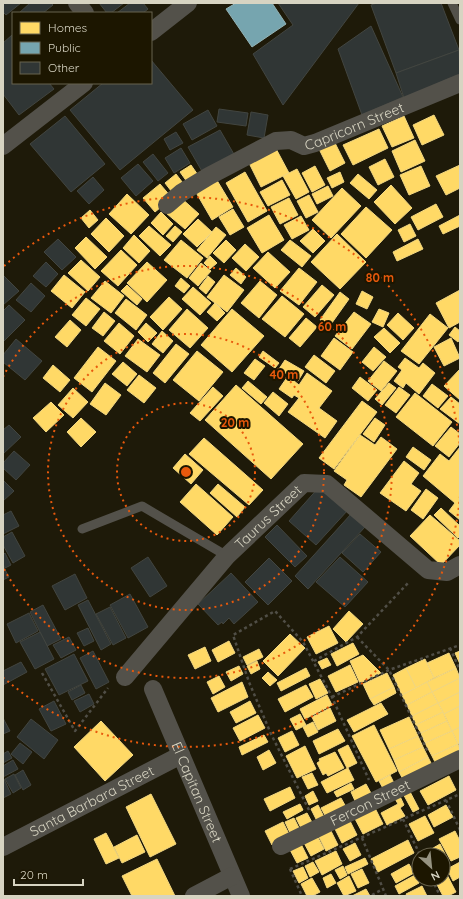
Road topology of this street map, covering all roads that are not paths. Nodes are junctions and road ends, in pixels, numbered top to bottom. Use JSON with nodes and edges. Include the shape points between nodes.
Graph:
{"nodes":[{"id":1,"x":77,"y":3,"type":"edge"},
{"id":2,"x":188,"y":3,"type":"edge"},
{"id":3,"x":452,"y":3,"type":"edge"},
{"id":4,"x":84,"y":12,"type":"edge"},
{"id":5,"x":460,"y":20,"type":"edge"},
{"id":6,"x":152,"y":31,"type":"edge"},
{"id":7,"x":460,"y":83,"type":"edge"},
{"id":8,"x":83,"y":84,"type":"edge"},
{"id":9,"x":3,"y":146,"type":"edge"},
{"id":10,"x":167,"y":205,"type":"dead end"},
{"id":11,"x":82,"y":529,"type":"dead end"},
{"id":12,"x":227,"y":556,"type":"junction"},
{"id":13,"x":460,"y":565,"type":"edge"},
{"id":14,"x":124,"y":677,"type":"road end"},
{"id":15,"x":152,"y":689,"type":"dead end"},
{"id":16,"x":181,"y":755,"type":"junction"},
{"id":17,"x":460,"y":759,"type":"edge"},
{"id":18,"x":3,"y":846,"type":"edge"},
{"id":19,"x":281,"y":846,"type":"road end"},
{"id":20,"x":232,"y":876,"type":"junction"},
{"id":21,"x":194,"y":896,"type":"edge"},
{"id":22,"x":241,"y":896,"type":"edge"}],
"edges":[{"from":1,"to":4,"type":"street"},
{"from":2,"to":6,"type":"street"},
{"from":3,"to":5,"type":"lane"},
{"from":7,"to":10,"type":"street","name":"Capricorn Street","via":[[315,143],[304,146],[291,140],[276,141],[209,176]]},
{"from":8,"to":9,"type":"street"},
{"from":11,"to":12,"type":"lane","via":[[142,506]]},
{"from":12,"to":13,"type":"street","name":"Taurus Street","via":[[304,483],[327,484],[428,570],[447,572]]},
{"from":12,"to":14,"type":"street","name":"Taurus Street"},
{"from":15,"to":16,"type":"street","name":"El Capitan Street"},
{"from":16,"to":18,"type":"street","name":"Santa Barbara Street"},
{"from":16,"to":20,"type":"street","name":"El Capitan Street"},
{"from":17,"to":19,"type":"street","name":"Fercon Street"},
{"from":20,"to":21,"type":"street"},
{"from":20,"to":22,"type":"street","name":"El Capitan Street"}]}
